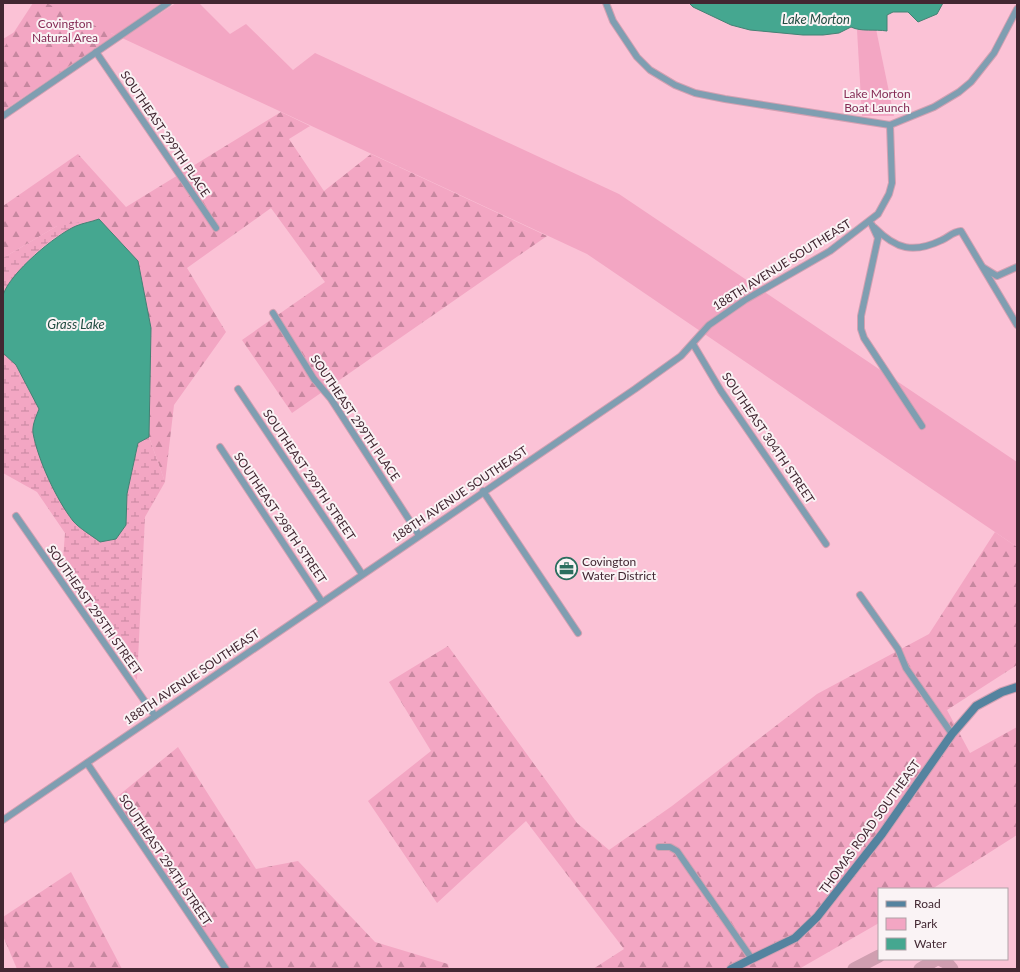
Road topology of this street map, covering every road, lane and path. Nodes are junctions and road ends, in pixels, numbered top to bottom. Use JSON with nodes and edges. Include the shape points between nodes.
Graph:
{"nodes":[{"id":1,"x":168,"y":3,"type":"edge"},
{"id":2,"x":606,"y":3,"type":"edge"},
{"id":3,"x":1017,"y":9,"type":"edge"},
{"id":4,"x":96,"y":52,"type":"junction"},
{"id":5,"x":3,"y":116,"type":"edge"},
{"id":6,"x":890,"y":125,"type":"junction"},
{"id":7,"x":871,"y":224,"type":"junction"},
{"id":8,"x":216,"y":228,"type":"dead end"},
{"id":9,"x":983,"y":267,"type":"junction"},
{"id":10,"x":1017,"y":267,"type":"edge"},
{"id":11,"x":273,"y":312,"type":"dead end"},
{"id":12,"x":1017,"y":325,"type":"edge"},
{"id":13,"x":693,"y":344,"type":"junction"},
{"id":14,"x":238,"y":389,"type":"dead end"},
{"id":15,"x":922,"y":426,"type":"dead end"},
{"id":16,"x":220,"y":447,"type":"dead end"},
{"id":17,"x":483,"y":491,"type":"junction"},
{"id":18,"x":16,"y":516,"type":"dead end"},
{"id":19,"x":419,"y":535,"type":"junction"},
{"id":20,"x":826,"y":544,"type":"dead end"},
{"id":21,"x":362,"y":574,"type":"junction"},
{"id":22,"x":860,"y":595,"type":"dead end"},
{"id":23,"x":322,"y":602,"type":"junction"},
{"id":24,"x":578,"y":633,"type":"dead end"},
{"id":25,"x":1017,"y":686,"type":"edge"},
{"id":26,"x":155,"y":716,"type":"junction"},
{"id":27,"x":952,"y":734,"type":"junction"},
{"id":28,"x":87,"y":763,"type":"junction"},
{"id":29,"x":3,"y":820,"type":"edge"},
{"id":30,"x":659,"y":847,"type":"dead end"},
{"id":31,"x":752,"y":959,"type":"junction"},
{"id":32,"x":226,"y":969,"type":"edge"},
{"id":33,"x":730,"y":969,"type":"edge"}],
"edges":[{"from":1,"to":4,"type":"street"},
{"from":2,"to":6,"type":"street","via":[[626,42],[650,70],[675,85],[699,94],[758,105]]},
{"from":3,"to":6,"type":"street","via":[[994,53],[971,82],[934,107]]},
{"from":4,"to":5,"type":"street"},
{"from":4,"to":8,"type":"street","name":"SOUTHEAST 299TH PLACE"},
{"from":6,"to":7,"type":"street","name":"188TH AVENUE SOUTHEAST","via":[[892,183],[889,194]]},
{"from":7,"to":9,"type":"street","via":[[887,240],[899,247],[921,247],[960,231]]},
{"from":7,"to":13,"type":"street","name":"188TH AVENUE SOUTHEAST","via":[[745,300],[709,325]]},
{"from":7,"to":15,"type":"street","via":[[878,238],[861,316],[861,329],[864,338]]},
{"from":9,"to":10,"type":"street","via":[[997,276]]},
{"from":9,"to":12,"type":"street"},
{"from":11,"to":19,"type":"street","name":"SOUTHEAST 299TH PLACE","via":[[314,379],[331,399]]},
{"from":13,"to":17,"type":"street","name":"188TH AVENUE SOUTHEAST","via":[[681,356],[634,389]]},
{"from":13,"to":20,"type":"street","name":"SOUTHEAST 304TH STREET","via":[[721,391]]},
{"from":14,"to":21,"type":"street","name":"SOUTHEAST 299TH STREET"},
{"from":16,"to":23,"type":"street","name":"SOUTHEAST 298TH STREET"},
{"from":17,"to":19,"type":"street","name":"188TH AVENUE SOUTHEAST"},
{"from":17,"to":24,"type":"street"},
{"from":18,"to":26,"type":"street","name":"SOUTHEAST 295TH STREET"},
{"from":19,"to":21,"type":"street","name":"188TH AVENUE SOUTHEAST"},
{"from":21,"to":23,"type":"street","name":"188TH AVENUE SOUTHEAST"},
{"from":22,"to":27,"type":"street"},
{"from":23,"to":26,"type":"street","name":"188TH AVENUE SOUTHEAST"},
{"from":25,"to":27,"type":"street","name":"THOMAS ROAD SOUTHEAST","via":[[976,706]]},
{"from":26,"to":28,"type":"street","name":"188TH AVENUE SOUTHEAST"},
{"from":27,"to":31,"type":"street","name":"THOMAS ROAD SOUTHEAST","via":[[882,834],[817,917],[795,938]]},
{"from":28,"to":29,"type":"street","name":"188TH AVENUE SOUTHEAST"},
{"from":28,"to":32,"type":"street","name":"SOUTHEAST 294TH STREET"},
{"from":30,"to":31,"type":"street","via":[[677,850]]},
{"from":31,"to":33,"type":"street","name":"THOMAS ROAD SOUTHEAST"}]}
